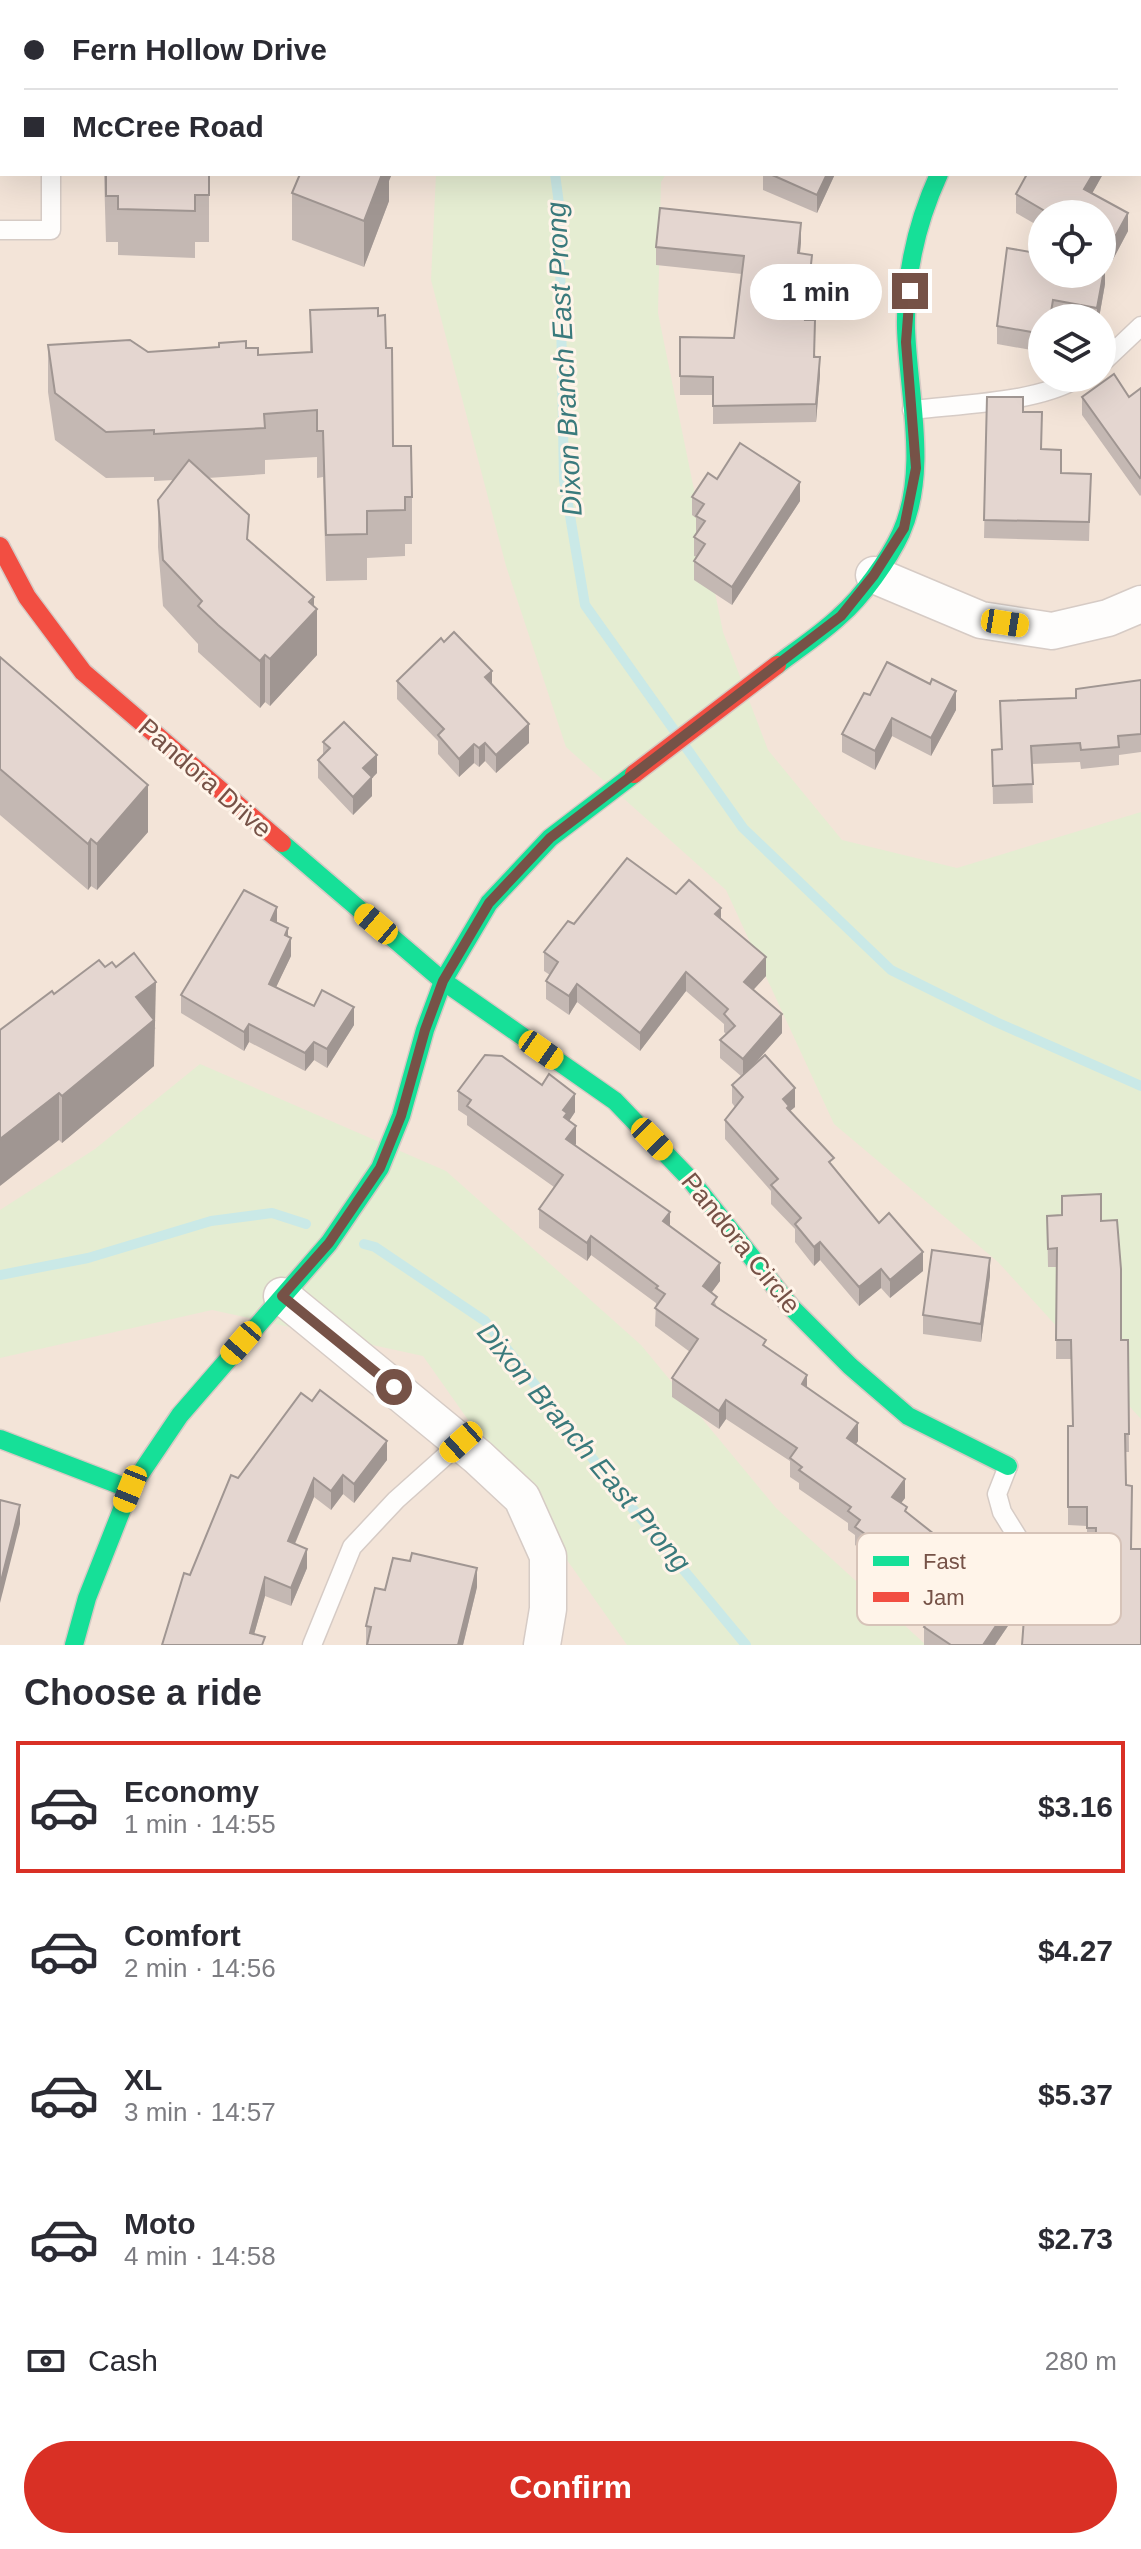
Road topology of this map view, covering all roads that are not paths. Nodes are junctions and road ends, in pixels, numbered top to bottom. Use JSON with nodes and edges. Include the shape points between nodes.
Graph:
{"nodes":[{"id":1,"x":51,"y":176,"type":"edge"},
{"id":2,"x":938,"y":176,"type":"edge"},
{"id":3,"x":0,"y":230,"type":"edge"},
{"id":4,"x":1141,"y":326,"type":"edge"},
{"id":5,"x":1116,"y":350,"type":"edge"},
{"id":6,"x":1042,"y":392,"type":"edge"},
{"id":7,"x":912,"y":410,"type":"junction"},
{"id":8,"x":0,"y":546,"type":"edge"},
{"id":9,"x":874,"y":575,"type":"junction"},
{"id":10,"x":1141,"y":604,"type":"edge"},
{"id":11,"x":443,"y":981,"type":"junction"},
{"id":12,"x":282,"y":1296,"type":"junction"},
{"id":13,"x":0,"y":1439,"type":"edge"},
{"id":14,"x":461,"y":1442,"type":"junction"},
{"id":15,"x":1008,"y":1466,"type":"joint"},
{"id":16,"x":130,"y":1489,"type":"junction"},
{"id":17,"x":1015,"y":1533,"type":"edge"},
{"id":18,"x":1069,"y":1625,"type":"edge"},
{"id":19,"x":1074,"y":1631,"type":"edge"},
{"id":20,"x":74,"y":1645,"type":"edge"},
{"id":21,"x":312,"y":1645,"type":"edge"},
{"id":22,"x":542,"y":1645,"type":"edge"}],
"edges":[{"from":1,"to":3,"type":"lane","via":[[51,230]]},
{"from":2,"to":7,"type":"street","via":[[911,265],[906,342]]},
{"from":4,"to":5,"type":"lane"},
{"from":6,"to":7,"type":"lane"},
{"from":7,"to":9,"type":"street","via":[[916,468],[904,528]]},
{"from":8,"to":11,"type":"street","name":"Pandora Drive","via":[[27,597],[83,672]]},
{"from":9,"to":10,"type":"street","via":[[981,620],[1052,631]]},
{"from":9,"to":11,"type":"street","via":[[841,616],[550,838],[489,903]]},
{"from":11,"to":12,"type":"street","via":[[380,1168],[329,1243]]},
{"from":11,"to":15,"type":"street","name":"Pandora Circle","via":[[615,1101],[689,1178],[791,1307],[908,1416]]},
{"from":12,"to":14,"type":"street"},
{"from":12,"to":16,"type":"street","via":[[180,1415]]},
{"from":13,"to":16,"type":"street"},
{"from":14,"to":21,"type":"lane","via":[[352,1547]]},
{"from":14,"to":22,"type":"street","via":[[522,1498],[548,1556]]},
{"from":15,"to":17,"type":"lane","via":[[997,1494]]},
{"from":16,"to":20,"type":"street"},
{"from":18,"to":19,"type":"lane"}]}
